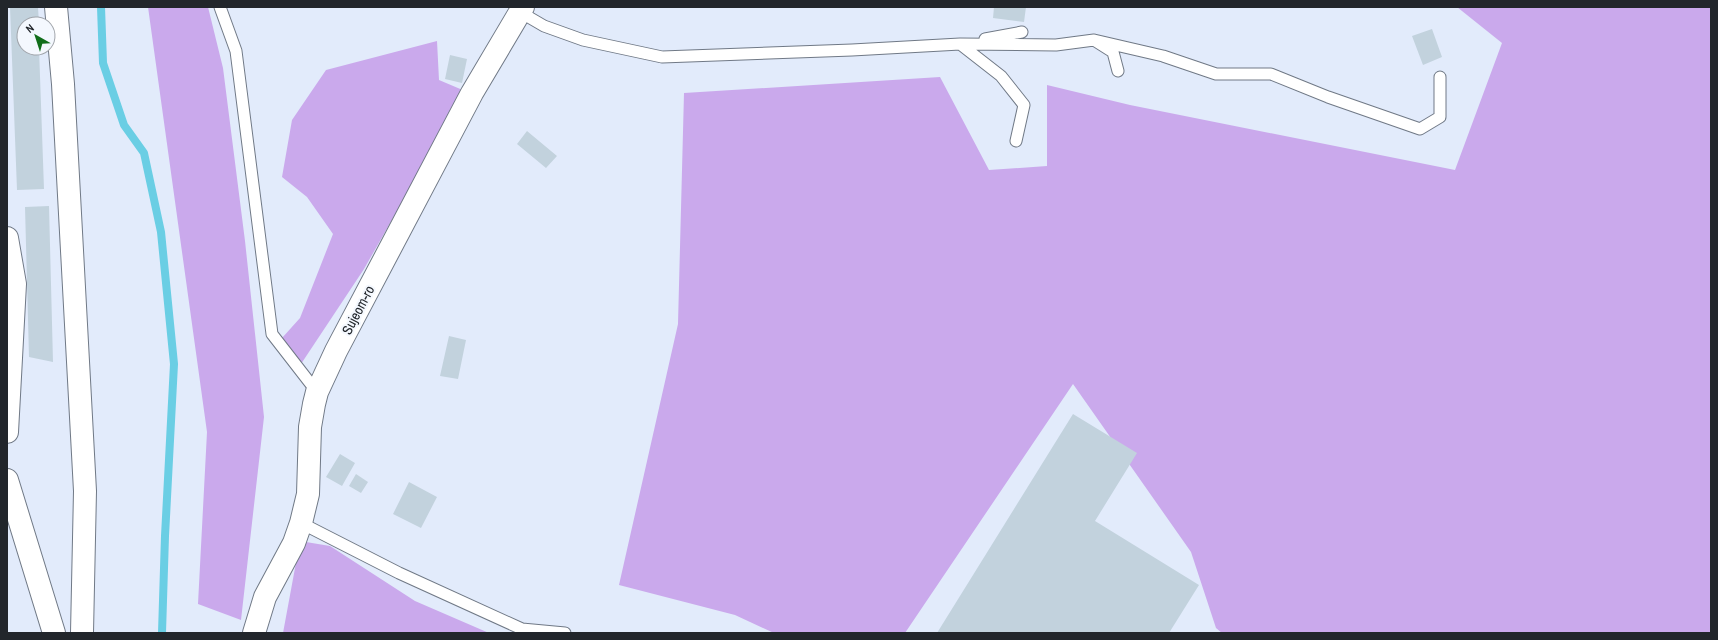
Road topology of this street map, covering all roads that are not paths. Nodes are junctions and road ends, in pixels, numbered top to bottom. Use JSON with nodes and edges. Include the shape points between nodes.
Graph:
{"nodes":[{"id":1,"x":56,"y":7,"type":"edge"},
{"id":2,"x":220,"y":7,"type":"edge"},
{"id":3,"x":522,"y":9,"type":"edge"},
{"id":4,"x":1022,"y":32,"type":"dead end"},
{"id":5,"x":1094,"y":40,"type":"junction"},
{"id":6,"x":960,"y":44,"type":"junction"},
{"id":7,"x":1118,"y":71,"type":"dead end"},
{"id":8,"x":1440,"y":77,"type":"dead end"},
{"id":9,"x":1016,"y":141,"type":"dead end"},
{"id":10,"x":7,"y":238,"type":"edge"},
{"id":11,"x":317,"y":392,"type":"junction"},
{"id":12,"x":7,"y":432,"type":"edge"},
{"id":13,"x":7,"y":480,"type":"edge"},
{"id":14,"x":301,"y":523,"type":"junction"},
{"id":15,"x":54,"y":633,"type":"edge"},
{"id":16,"x":82,"y":633,"type":"edge"},
{"id":17,"x":254,"y":633,"type":"edge"},
{"id":18,"x":565,"y":633,"type":"edge"}],
"edges":[{"from":1,"to":16,"type":"street","via":[[63,84],[85,491]]},
{"from":2,"to":11,"type":"lane","via":[[236,51],[272,334]]},
{"from":3,"to":6,"type":"lane","via":[[544,26],[583,40],[662,57]]},
{"from":3,"to":11,"type":"street","name":"Sujeom-ro","via":[[472,93]]},
{"from":4,"to":6,"type":"lane"},
{"from":5,"to":6,"type":"lane","via":[[1056,45]]},
{"from":5,"to":7,"type":"lane","via":[[1113,52]]},
{"from":5,"to":8,"type":"lane","via":[[1163,56],[1216,74],[1271,74],[1420,130],[1440,117]]},
{"from":6,"to":9,"type":"lane","via":[[1001,76],[1024,105]]},
{"from":10,"to":12,"type":"street","via":[[16,284]]},
{"from":11,"to":14,"type":"street","name":"Sujeom-ro","via":[[310,427],[308,494]]},
{"from":13,"to":15,"type":"street"},
{"from":14,"to":17,"type":"street","name":"Sujeom-ro","via":[[294,543],[265,597]]},
{"from":14,"to":18,"type":"lane","via":[[399,573],[522,629]]}]}
